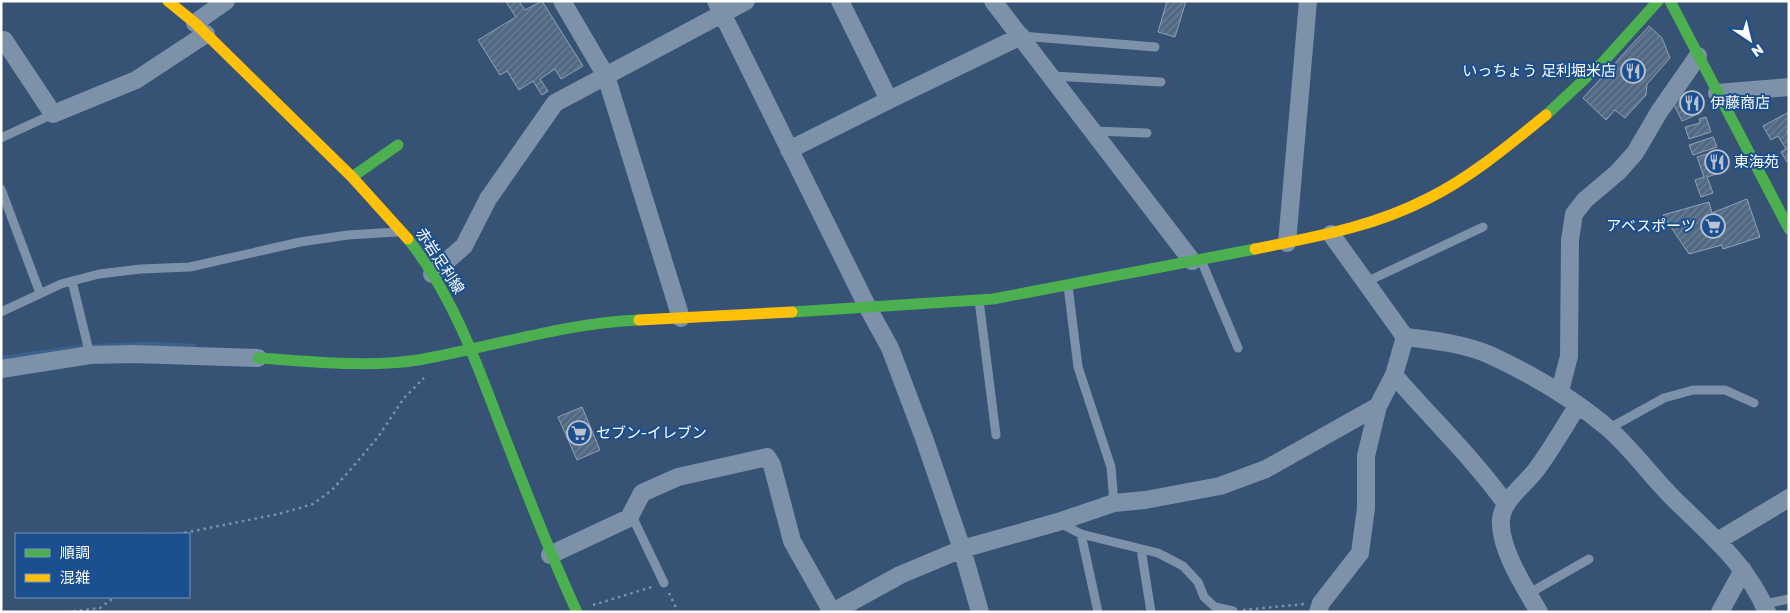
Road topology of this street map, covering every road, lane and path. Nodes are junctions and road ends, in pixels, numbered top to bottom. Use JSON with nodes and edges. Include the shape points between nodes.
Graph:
{"nodes":[{"id":1,"x":168,"y":1,"type":"edge"},
{"id":2,"x":226,"y":1,"type":"edge"},
{"id":3,"x":562,"y":1,"type":"edge"},
{"id":4,"x":746,"y":1,"type":"edge"},
{"id":5,"x":840,"y":1,"type":"edge"},
{"id":6,"x":993,"y":1,"type":"edge"},
{"id":7,"x":1308,"y":1,"type":"edge"},
{"id":8,"x":1658,"y":1,"type":"edge"},
{"id":9,"x":1670,"y":1,"type":"edge"},
{"id":10,"x":719,"y":7,"type":"edge"},
{"id":11,"x":201,"y":28,"type":"junction"},
{"id":12,"x":1021,"y":36,"type":"junction"},
{"id":13,"x":4,"y":40,"type":"dead end"},
{"id":14,"x":1155,"y":47,"type":"dead end"},
{"id":15,"x":1698,"y":56,"type":"junction"},
{"id":16,"x":606,"y":76,"type":"junction"},
{"id":17,"x":1052,"y":76,"type":"junction"},
{"id":18,"x":1161,"y":82,"type":"dead end"},
{"id":19,"x":1789,"y":87,"type":"edge"},
{"id":20,"x":1717,"y":93,"type":"junction"},
{"id":21,"x":889,"y":100,"type":"junction"},
{"id":22,"x":53,"y":114,"type":"junction"},
{"id":23,"x":1093,"y":131,"type":"junction"},
{"id":24,"x":1147,"y":133,"type":"dead end"},
{"id":25,"x":1,"y":138,"type":"edge"},
{"id":26,"x":398,"y":145,"type":"dead end"},
{"id":27,"x":789,"y":150,"type":"junction"},
{"id":28,"x":352,"y":177,"type":"junction"},
{"id":29,"x":1,"y":189,"type":"edge"},
{"id":30,"x":1483,"y":227,"type":"dead end"},
{"id":31,"x":1789,"y":229,"type":"edge"},
{"id":32,"x":402,"y":231,"type":"junction"},
{"id":33,"x":1331,"y":234,"type":"junction"},
{"id":34,"x":1287,"y":243,"type":"junction"},
{"id":35,"x":1196,"y":260,"type":"junction"},
{"id":36,"x":432,"y":274,"type":"junction"},
{"id":37,"x":72,"y":281,"type":"junction"},
{"id":38,"x":1366,"y":282,"type":"junction"},
{"id":39,"x":1068,"y":286,"type":"junction"},
{"id":40,"x":40,"y":293,"type":"junction"},
{"id":41,"x":979,"y":300,"type":"junction"},
{"id":42,"x":868,"y":308,"type":"junction"},
{"id":43,"x":1,"y":312,"type":"edge"},
{"id":44,"x":681,"y":318,"type":"junction"},
{"id":45,"x":1405,"y":337,"type":"junction"},
{"id":46,"x":471,"y":348,"type":"junction"},
{"id":47,"x":1238,"y":348,"type":"dead end"},
{"id":48,"x":90,"y":355,"type":"junction"},
{"id":49,"x":433,"y":357,"type":"junction"},
{"id":50,"x":258,"y":358,"type":"joint"},
{"id":51,"x":1,"y":369,"type":"edge"},
{"id":52,"x":1394,"y":375,"type":"junction"},
{"id":53,"x":1560,"y":391,"type":"junction"},
{"id":54,"x":1754,"y":403,"type":"dead end"},
{"id":55,"x":1578,"y":405,"type":"junction"},
{"id":56,"x":1378,"y":406,"type":"junction"},
{"id":57,"x":1608,"y":428,"type":"junction"},
{"id":58,"x":996,"y":435,"type":"dead end"},
{"id":59,"x":1789,"y":498,"type":"edge"},
{"id":60,"x":1114,"y":503,"type":"junction"},
{"id":61,"x":1506,"y":504,"type":"junction"},
{"id":62,"x":631,"y":514,"type":"junction"},
{"id":63,"x":1058,"y":522,"type":"junction"},
{"id":64,"x":183,"y":533,"type":"edge"},
{"id":65,"x":1082,"y":534,"type":"junction"},
{"id":66,"x":1718,"y":540,"type":"junction"},
{"id":67,"x":962,"y":549,"type":"junction"},
{"id":68,"x":1141,"y":549,"type":"junction"},
{"id":69,"x":550,"y":555,"type":"junction"},
{"id":70,"x":1589,"y":559,"type":"dead end"},
{"id":71,"x":1743,"y":570,"type":"junction"},
{"id":72,"x":664,"y":584,"type":"junction"},
{"id":73,"x":1528,"y":594,"type":"junction"},
{"id":74,"x":115,"y":598,"type":"edge"},
{"id":75,"x":1789,"y":599,"type":"edge"},
{"id":76,"x":1319,"y":608,"type":"edge"},
{"id":77,"x":1765,"y":608,"type":"edge"},
{"id":78,"x":577,"y":611,"type":"edge"},
{"id":79,"x":1233,"y":611,"type":"edge"},
{"id":80,"x":67,"y":612,"type":"edge"},
{"id":81,"x":678,"y":612,"type":"edge"},
{"id":82,"x":833,"y":612,"type":"edge"},
{"id":83,"x":980,"y":612,"type":"edge"},
{"id":84,"x":1098,"y":612,"type":"edge"},
{"id":85,"x":1151,"y":612,"type":"edge"},
{"id":86,"x":1539,"y":612,"type":"edge"},
{"id":87,"x":1720,"y":612,"type":"edge"}],
"edges":[{"from":1,"to":11,"type":"main road","name":"赤岩足利線"},
{"from":2,"to":11,"type":"street"},
{"from":3,"to":16,"type":"street"},
{"from":4,"to":10,"type":"street"},
{"from":5,"to":21,"type":"street"},
{"from":6,"to":12,"type":"street"},
{"from":7,"to":34,"type":"street"},
{"from":8,"to":33,"type":"main road","via":[[1576,89],[1482,164],[1429,198],[1375,222]]},
{"from":9,"to":15,"type":"main road"},
{"from":10,"to":16,"type":"street"},
{"from":10,"to":27,"type":"street"},
{"from":11,"to":22,"type":"street","via":[[136,80]]},
{"from":11,"to":28,"type":"main road","name":"赤岩足利線"},
{"from":12,"to":14,"type":"lane"},
{"from":12,"to":17,"type":"street"},
{"from":12,"to":21,"type":"street"},
{"from":13,"to":22,"type":"street"},
{"from":15,"to":20,"type":"main road"},
{"from":15,"to":53,"type":"street","via":[[1635,152],[1574,214],[1570,240],[1569,356]]},
{"from":16,"to":36,"type":"street","via":[[555,104],[488,199],[464,246]]},
{"from":16,"to":44,"type":"street"},
{"from":17,"to":18,"type":"lane"},
{"from":17,"to":23,"type":"street"},
{"from":19,"to":20,"type":"street"},
{"from":20,"to":31,"type":"main road"},
{"from":21,"to":27,"type":"street"},
{"from":22,"to":25,"type":"lane"},
{"from":23,"to":24,"type":"lane"},
{"from":23,"to":35,"type":"street"},
{"from":26,"to":28,"type":"main road"},
{"from":27,"to":42,"type":"street"},
{"from":28,"to":32,"type":"main road","name":"赤岩足利線"},
{"from":29,"to":40,"type":"lane"},
{"from":30,"to":38,"type":"lane"},
{"from":32,"to":36,"type":"main road","name":"赤岩足利線"},
{"from":32,"to":37,"type":"lane","via":[[300,242],[190,268],[141,269]]},
{"from":33,"to":34,"type":"main road"},
{"from":33,"to":38,"type":"street"},
{"from":34,"to":35,"type":"main road"},
{"from":35,"to":39,"type":"main road"},
{"from":35,"to":47,"type":"lane"},
{"from":36,"to":46,"type":"main road","name":"赤岩足利線"},
{"from":37,"to":40,"type":"lane"},
{"from":37,"to":48,"type":"lane"},
{"from":38,"to":45,"type":"street"},
{"from":39,"to":41,"type":"main road"},
{"from":39,"to":60,"type":"lane","via":[[1078,367],[1111,467]]},
{"from":40,"to":43,"type":"lane"},
{"from":41,"to":42,"type":"main road"},
{"from":41,"to":58,"type":"lane"},
{"from":42,"to":44,"type":"main road"},
{"from":42,"to":67,"type":"street","via":[[890,348]]},
{"from":44,"to":46,"type":"main road","via":[[610,321]]},
{"from":45,"to":52,"type":"street"},
{"from":45,"to":53,"type":"street","via":[[1437,341],[1489,355]]},
{"from":46,"to":49,"type":"main road"},
{"from":46,"to":69,"type":"main road","name":"赤岩足利線"},
{"from":48,"to":50,"type":"street"},
{"from":48,"to":51,"type":"street"},
{"from":49,"to":50,"type":"main road","via":[[364,364]]},
{"from":49,"to":64,"type":"path","via":[[429,371],[404,398],[378,437],[351,469],[313,504]]},
{"from":52,"to":56,"type":"street"},
{"from":52,"to":61,"type":"street","via":[[1480,468]]},
{"from":53,"to":55,"type":"street"},
{"from":54,"to":57,"type":"lane","via":[[1725,390],[1693,390],[1664,398]]},
{"from":55,"to":57,"type":"street"},
{"from":55,"to":61,"type":"street","via":[[1536,470]]},
{"from":56,"to":60,"type":"street","via":[[1257,473],[1220,486]]},
{"from":56,"to":76,"type":"street","via":[[1366,456],[1366,508],[1360,553]]},
{"from":57,"to":66,"type":"street","via":[[1675,500]]},
{"from":59,"to":66,"type":"street"},
{"from":60,"to":63,"type":"street"},
{"from":61,"to":73,"type":"street","via":[[1501,518],[1502,536]]},
{"from":62,"to":69,"type":"street","via":[[629,518]]},
{"from":62,"to":72,"type":"lane"},
{"from":62,"to":82,"type":"street","via":[[642,493],[678,476],[767,457],[772,465],[792,541]]},
{"from":63,"to":65,"type":"lane"},
{"from":63,"to":67,"type":"street"},
{"from":65,"to":68,"type":"lane"},
{"from":65,"to":84,"type":"lane"},
{"from":66,"to":71,"type":"street"},
{"from":67,"to":82,"type":"street","via":[[900,575]]},
{"from":67,"to":83,"type":"street"},
{"from":68,"to":79,"type":"lane","via":[[1158,553],[1183,566],[1198,582],[1204,597],[1215,607]]},
{"from":68,"to":85,"type":"lane"},
{"from":69,"to":78,"type":"main road","name":"赤岩足利線"},
{"from":70,"to":73,"type":"lane"},
{"from":71,"to":77,"type":"street"},
{"from":71,"to":87,"type":"street"},
{"from":72,"to":78,"type":"path"},
{"from":72,"to":81,"type":"path"},
{"from":73,"to":86,"type":"street"},
{"from":74,"to":80,"type":"path","via":[[100,608]]},
{"from":75,"to":77,"type":"lane"},
{"from":76,"to":79,"type":"path","via":[[1272,605]]}]}
